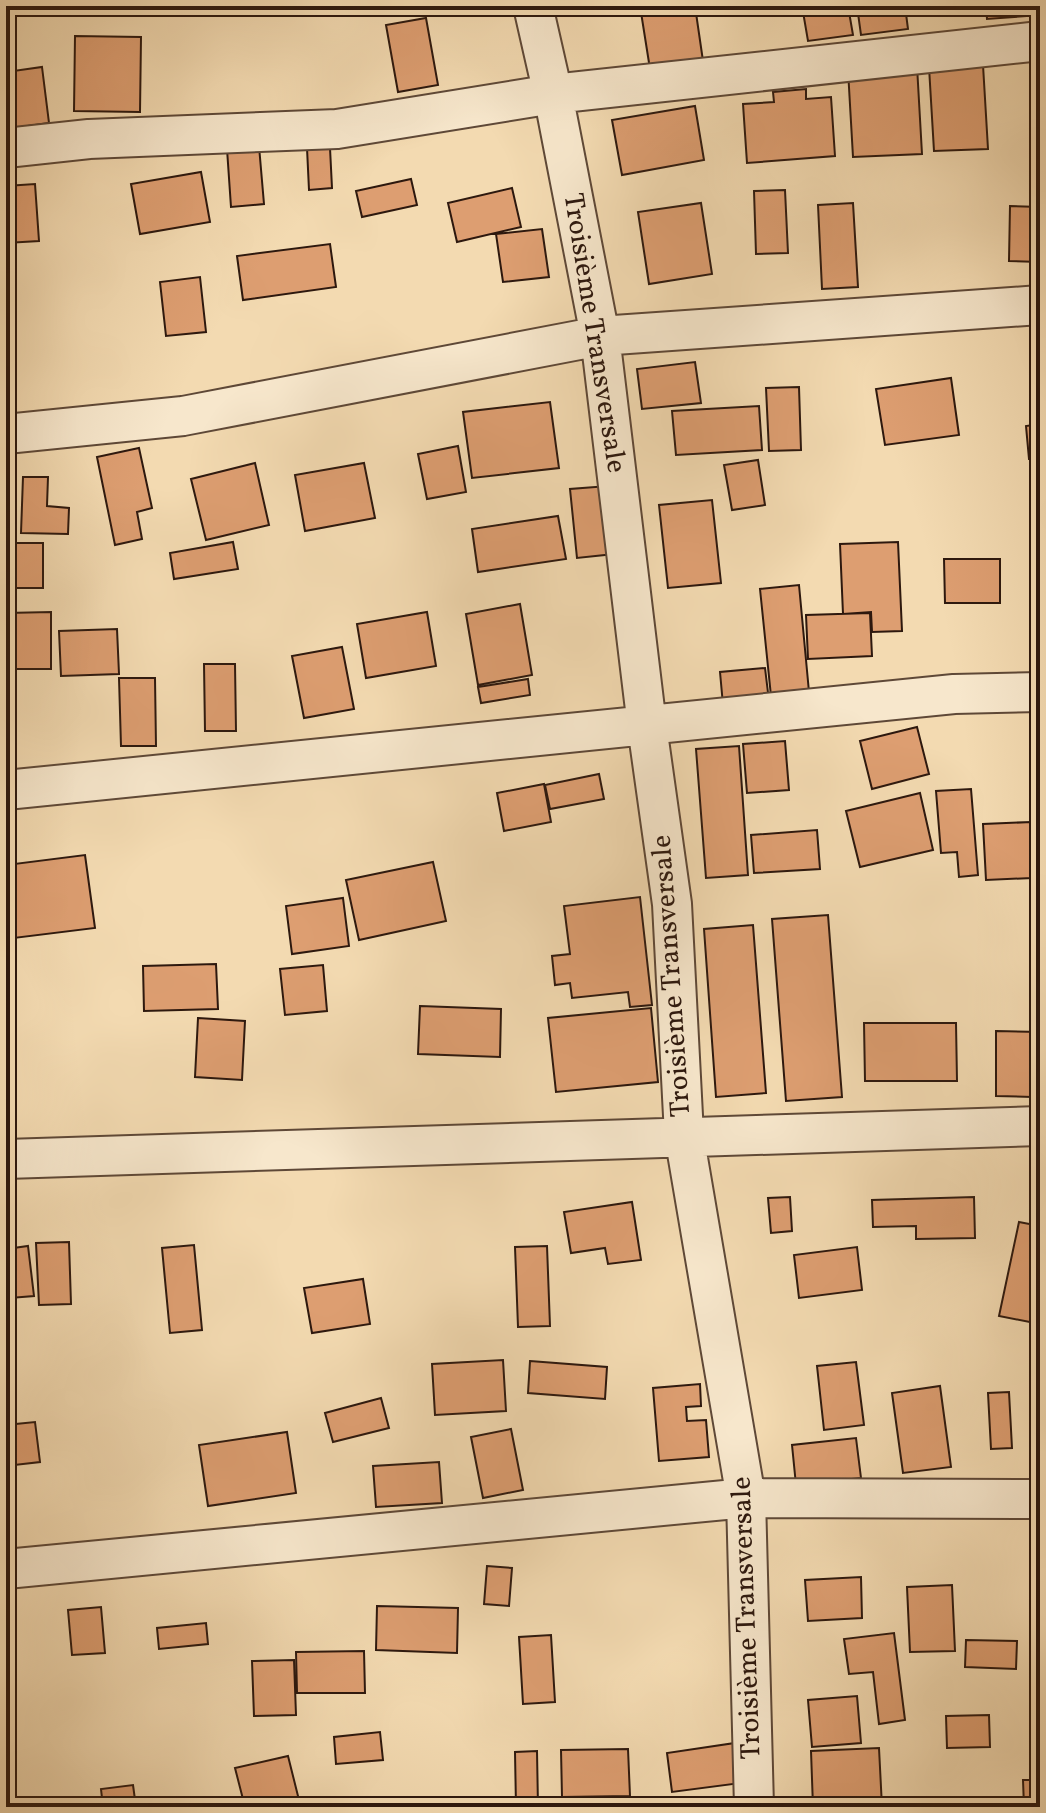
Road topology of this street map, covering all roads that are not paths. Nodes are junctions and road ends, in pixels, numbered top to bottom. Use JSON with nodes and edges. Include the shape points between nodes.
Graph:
{"nodes":[{"id":1,"x":533,"y":6,"type":"edge"},
{"id":2,"x":1040,"y":41,"type":"edge"},
{"id":3,"x":553,"y":94,"type":"junction"},
{"id":4,"x":6,"y":148,"type":"edge"},
{"id":5,"x":1040,"y":305,"type":"edge"},
{"id":6,"x":600,"y":336,"type":"junction"},
{"id":7,"x":6,"y":434,"type":"edge"},
{"id":8,"x":1040,"y":692,"type":"edge"},
{"id":9,"x":647,"y":726,"type":"junction"},
{"id":10,"x":6,"y":790,"type":"edge"},
{"id":11,"x":1040,"y":1126,"type":"edge"},
{"id":12,"x":684,"y":1135,"type":"junction"},
{"id":13,"x":6,"y":1159,"type":"edge"},
{"id":14,"x":746,"y":1498,"type":"junction"},
{"id":15,"x":1040,"y":1499,"type":"edge"},
{"id":16,"x":6,"y":1569,"type":"edge"},
{"id":17,"x":754,"y":1807,"type":"edge"}],
"edges":[{"from":1,"to":3,"type":"street","name":"Troisième Transversale"},
{"from":2,"to":3,"type":"street"},
{"from":3,"to":4,"type":"street","via":[[337,129],[89,139]]},
{"from":3,"to":6,"type":"street","name":"Troisième Transversale"},
{"from":5,"to":6,"type":"street"},
{"from":6,"to":7,"type":"street","via":[[183,416]]},
{"from":6,"to":9,"type":"street","name":"Troisième Transversale"},
{"from":8,"to":9,"type":"street","via":[[954,694]]},
{"from":9,"to":10,"type":"street"},
{"from":9,"to":12,"type":"street","name":"Troisième Transversale","via":[[672,904]]},
{"from":11,"to":12,"type":"street"},
{"from":12,"to":13,"type":"street"},
{"from":12,"to":14,"type":"street","name":"Troisième Transversale"},
{"from":14,"to":15,"type":"street"},
{"from":14,"to":16,"type":"street"},
{"from":14,"to":17,"type":"street","name":"Troisième Transversale"}]}
